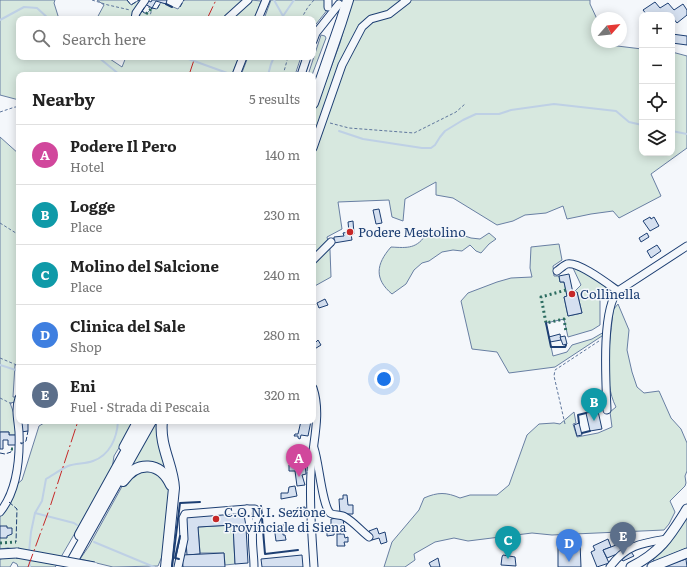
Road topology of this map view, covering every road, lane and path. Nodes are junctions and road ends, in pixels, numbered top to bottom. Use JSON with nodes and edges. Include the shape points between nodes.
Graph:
{"nodes":[{"id":1,"x":92,"y":0,"type":"edge"},
{"id":2,"x":99,"y":0,"type":"edge"},
{"id":3,"x":145,"y":0,"type":"edge"},
{"id":4,"x":248,"y":0,"type":"edge"},
{"id":5,"x":266,"y":0,"type":"edge"},
{"id":6,"x":314,"y":0,"type":"edge"},
{"id":7,"x":407,"y":0,"type":"edge"},
{"id":8,"x":97,"y":2,"type":"junction"},
{"id":9,"x":343,"y":2,"type":"edge"},
{"id":10,"x":134,"y":7,"type":"dead end"},
{"id":11,"x":152,"y":9,"type":"dead end"},
{"id":12,"x":136,"y":16,"type":"edge"},
{"id":13,"x":150,"y":16,"type":"edge"},
{"id":14,"x":230,"y":16,"type":"edge"},
{"id":15,"x":259,"y":16,"type":"edge"},
{"id":16,"x":303,"y":16,"type":"edge"},
{"id":17,"x":316,"y":33,"type":"edge"},
{"id":18,"x":242,"y":60,"type":"edge"},
{"id":19,"x":287,"y":60,"type":"edge"},
{"id":20,"x":306,"y":60,"type":"edge"},
{"id":21,"x":237,"y":72,"type":"edge"},
{"id":22,"x":284,"y":72,"type":"edge"},
{"id":23,"x":302,"y":72,"type":"edge"},
{"id":24,"x":316,"y":75,"type":"edge"},
{"id":25,"x":316,"y":94,"type":"edge"},
{"id":26,"x":465,"y":104,"type":"dead end"},
{"id":27,"x":16,"y":107,"type":"edge"},
{"id":28,"x":0,"y":112,"type":"edge"},
{"id":29,"x":323,"y":121,"type":"junction"},
{"id":30,"x":316,"y":140,"type":"edge"},
{"id":31,"x":0,"y":223,"type":"edge"},
{"id":32,"x":16,"y":233,"type":"edge"},
{"id":33,"x":331,"y":242,"type":"dead end"},
{"id":34,"x":687,"y":246,"type":"edge"},
{"id":35,"x":316,"y":257,"type":"edge"},
{"id":36,"x":557,"y":271,"type":"dead end"},
{"id":37,"x":618,"y":291,"type":"junction"},
{"id":38,"x":607,"y":336,"type":"junction"},
{"id":39,"x":0,"y":358,"type":"edge"},
{"id":40,"x":16,"y":365,"type":"edge"},
{"id":41,"x":0,"y":398,"type":"edge"},
{"id":42,"x":316,"y":402,"type":"edge"},
{"id":43,"x":16,"y":407,"type":"edge"},
{"id":44,"x":607,"y":410,"type":"dead end"},
{"id":45,"x":17,"y":424,"type":"edge"},
{"id":46,"x":135,"y":424,"type":"edge"},
{"id":47,"x":141,"y":424,"type":"edge"},
{"id":48,"x":149,"y":424,"type":"edge"},
{"id":49,"x":162,"y":424,"type":"edge"},
{"id":50,"x":565,"y":424,"type":"dead end"},
{"id":51,"x":313,"y":444,"type":"junction"},
{"id":52,"x":116,"y":469,"type":"junction"},
{"id":53,"x":174,"y":493,"type":"junction"},
{"id":54,"x":687,"y":509,"type":"edge"},
{"id":55,"x":102,"y":510,"type":"junction"},
{"id":56,"x":0,"y":512,"type":"edge"},
{"id":57,"x":369,"y":537,"type":"dead end"},
{"id":58,"x":667,"y":539,"type":"junction"},
{"id":59,"x":687,"y":553,"type":"edge"},
{"id":60,"x":0,"y":554,"type":"edge"},
{"id":61,"x":166,"y":562,"type":"edge"},
{"id":62,"x":61,"y":567,"type":"edge"},
{"id":63,"x":69,"y":567,"type":"edge"},
{"id":64,"x":94,"y":567,"type":"edge"},
{"id":65,"x":160,"y":567,"type":"edge"},
{"id":66,"x":178,"y":567,"type":"edge"},
{"id":67,"x":254,"y":567,"type":"edge"},
{"id":68,"x":314,"y":567,"type":"edge"},
{"id":69,"x":610,"y":567,"type":"edge"},
{"id":70,"x":631,"y":567,"type":"edge"},
{"id":71,"x":652,"y":567,"type":"edge"}],
"edges":[{"from":1,"to":8,"type":"path"},
{"from":2,"to":8,"type":"path"},
{"from":3,"to":12,"type":"street"},
{"from":4,"to":14,"type":"street"},
{"from":5,"to":15,"type":"street"},
{"from":6,"to":16,"type":"path"},
{"from":7,"to":29,"type":"street","via":[[389,14],[371,19],[362,27],[342,65]]},
{"from":8,"to":10,"type":"path","via":[[130,10]]},
{"from":9,"to":17,"type":"street"},
{"from":9,"to":24,"type":"highway"},
{"from":9,"to":25,"type":"highway","via":[[339,28]]},
{"from":11,"to":13,"type":"path"},
{"from":18,"to":21,"type":"street"},
{"from":19,"to":22,"type":"path"},
{"from":20,"to":23,"type":"street"},
{"from":26,"to":29,"type":"path","via":[[456,112],[414,133],[349,128]]},
{"from":27,"to":28,"type":"path"},
{"from":29,"to":30,"type":"street"},
{"from":31,"to":32,"type":"path"},
{"from":33,"to":35,"type":"street"},
{"from":34,"to":37,"type":"street"},
{"from":36,"to":37,"type":"street","via":[[568,264],[574,265],[592,273]]},
{"from":37,"to":38,"type":"street","via":[[612,297],[610,305]]},
{"from":38,"to":44,"type":"street"},
{"from":38,"to":50,"type":"path","via":[[555,370],[554,376]]},
{"from":39,"to":40,"type":"path"},
{"from":41,"to":43,"type":"path"},
{"from":42,"to":51,"type":"street","via":[[318,411]]},
{"from":45,"to":56,"type":"street","via":[[19,446],[16,472],[10,496]]},
{"from":46,"to":52,"type":"street","via":[[121,451]]},
{"from":47,"to":52,"type":"highway"},
{"from":48,"to":55,"type":"highway"},
{"from":49,"to":53,"type":"highway","via":[[162,442],[174,481]]},
{"from":51,"to":57,"type":"street","via":[[329,511],[345,517]]},
{"from":51,"to":68,"type":"street","via":[[310,498]]},
{"from":52,"to":62,"type":"highway"},
{"from":53,"to":55,"type":"highway","via":[[162,472],[149,466],[139,467],[127,474]]},
{"from":53,"to":61,"type":"highway"},
{"from":54,"to":58,"type":"main road"},
{"from":55,"to":63,"type":"highway"},
{"from":58,"to":69,"type":"street","via":[[630,548]]},
{"from":58,"to":70,"type":"main road","via":[[652,555]]},
{"from":59,"to":71,"type":"main road"},
{"from":60,"to":64,"type":"main road","bridge":true,"via":[[17,553]]},
{"from":61,"to":65,"type":"highway"},
{"from":66,"to":67,"type":"street","via":[[184,539],[185,514],[255,509],[258,517],[252,535]]}]}
